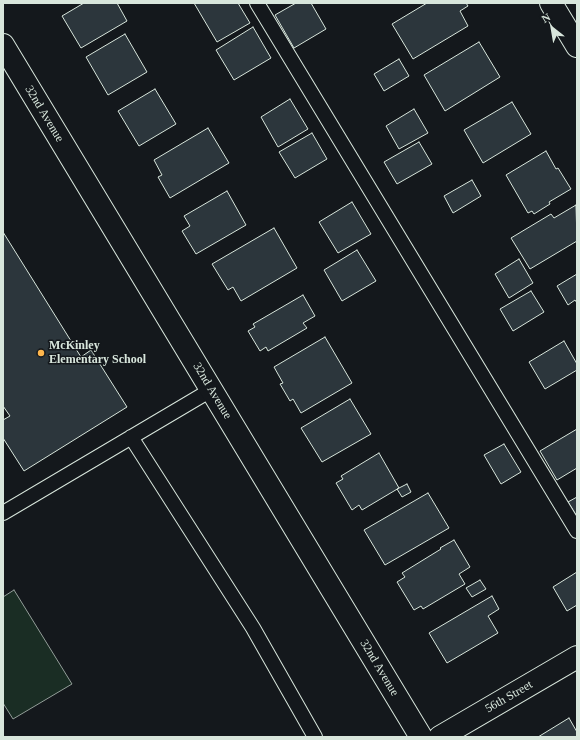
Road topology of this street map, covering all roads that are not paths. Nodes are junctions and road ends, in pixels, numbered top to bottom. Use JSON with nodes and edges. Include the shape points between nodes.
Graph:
{"nodes":[{"id":1,"x":257,"y":3,"type":"edge"},
{"id":2,"x":551,"y":3,"type":"edge"},
{"id":3,"x":3,"y":45,"type":"edge"},
{"id":4,"x":577,"y":46,"type":"edge"},
{"id":5,"x":211,"y":390,"type":"junction"},
{"id":6,"x":131,"y":437,"type":"junction"},
{"id":7,"x":3,"y":513,"type":"edge"},
{"id":8,"x":577,"y":531,"type":"edge"},
{"id":9,"x":577,"y":657,"type":"edge"},
{"id":10,"x":315,"y":737,"type":"edge"},
{"id":11,"x":420,"y":737,"type":"edge"},
{"id":12,"x":440,"y":737,"type":"edge"}],
"edges":[{"from":1,"to":8,"type":"lane"},
{"from":2,"to":4,"type":"street"},
{"from":3,"to":5,"type":"street","name":"32nd Avenue"},
{"from":5,"to":6,"type":"lane"},
{"from":5,"to":11,"type":"street","name":"32nd Avenue"},
{"from":6,"to":7,"type":"lane"},
{"from":6,"to":10,"type":"lane","via":[[253,628]]},
{"from":9,"to":12,"type":"street","name":"56th Street"}]}
